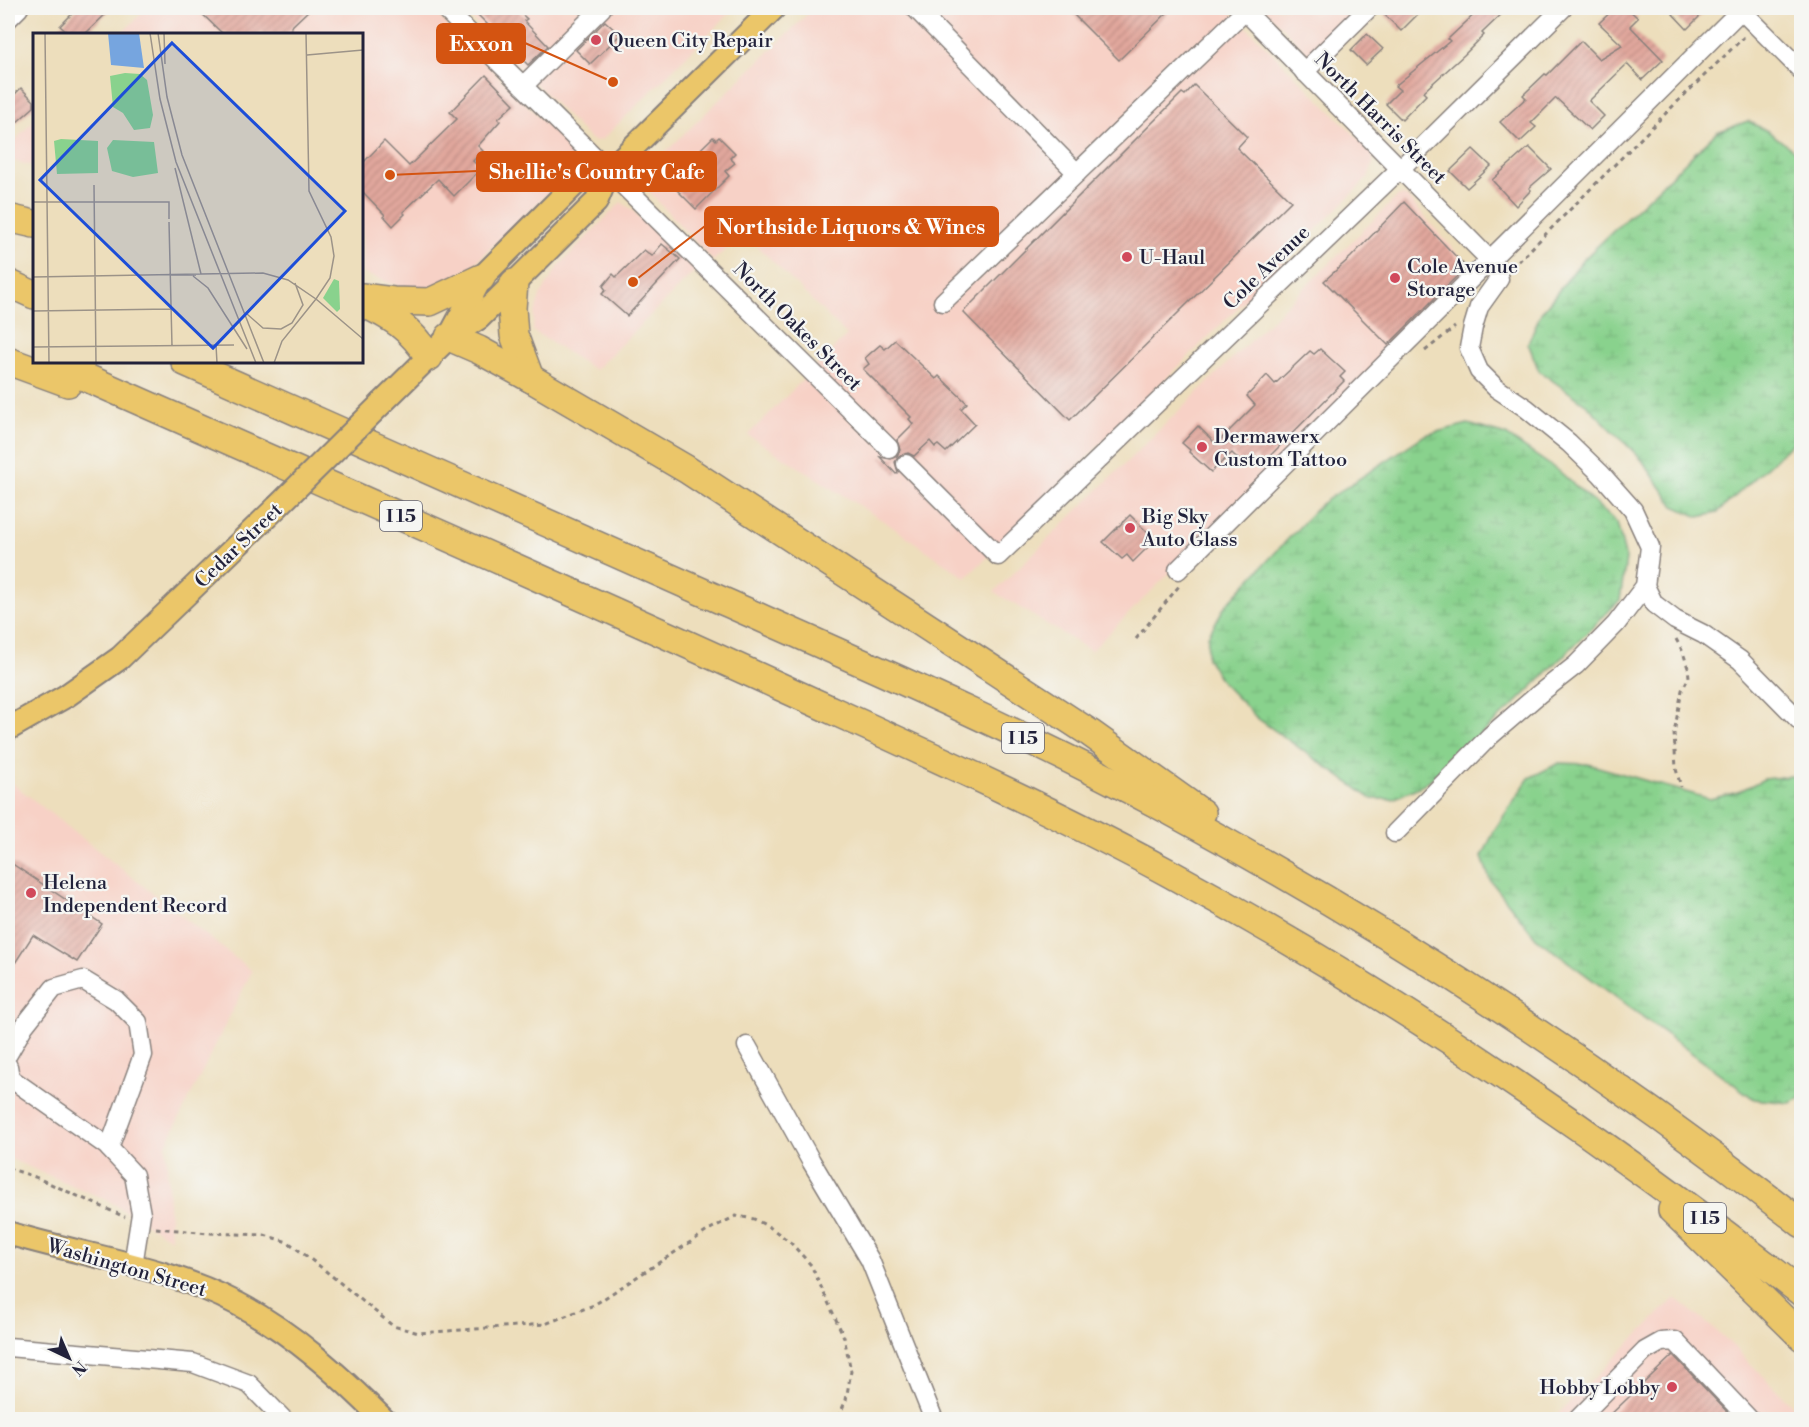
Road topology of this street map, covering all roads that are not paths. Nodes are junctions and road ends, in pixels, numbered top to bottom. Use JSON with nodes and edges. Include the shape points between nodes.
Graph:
{"nodes":[{"id":1,"x":20,"y":8,"type":"edge"},
{"id":2,"x":444,"y":8,"type":"edge"},
{"id":3,"x":602,"y":8,"type":"edge"},
{"id":4,"x":774,"y":8,"type":"edge"},
{"id":5,"x":915,"y":8,"type":"edge"},
{"id":6,"x":1369,"y":8,"type":"edge"},
{"id":7,"x":1563,"y":8,"type":"edge"},
{"id":8,"x":1741,"y":8,"type":"edge"},
{"id":9,"x":1244,"y":9,"type":"edge"},
{"id":10,"x":8,"y":19,"type":"edge"},
{"id":11,"x":1802,"y":70,"type":"edge"},
{"id":12,"x":1304,"y":72,"type":"junction"},
{"id":13,"x":523,"y":86,"type":"junction"},
{"id":14,"x":1400,"y":169,"type":"junction"},
{"id":15,"x":609,"y":171,"type":"junction"},
{"id":16,"x":1077,"y":173,"type":"junction"},
{"id":17,"x":8,"y":218,"type":"edge"},
{"id":18,"x":33,"y":224,"type":"edge"},
{"id":19,"x":1489,"y":259,"type":"junction"},
{"id":20,"x":481,"y":278,"type":"junction"},
{"id":21,"x":514,"y":282,"type":"junction"},
{"id":22,"x":8,"y":283,"type":"edge"},
{"id":23,"x":33,"y":295,"type":"edge"},
{"id":24,"x":363,"y":297,"type":"edge"},
{"id":25,"x":943,"y":302,"type":"dead end"},
{"id":26,"x":363,"y":303,"type":"edge"},
{"id":27,"x":449,"y":338,"type":"junction"},
{"id":28,"x":8,"y":342,"type":"edge"},
{"id":29,"x":33,"y":354,"type":"edge"},
{"id":30,"x":429,"y":357,"type":"junction"},
{"id":31,"x":8,"y":361,"type":"edge"},
{"id":32,"x":53,"y":363,"type":"edge"},
{"id":33,"x":187,"y":363,"type":"edge"},
{"id":34,"x":530,"y":378,"type":"junction"},
{"id":35,"x":91,"y":380,"type":"junction"},
{"id":36,"x":889,"y":448,"type":"dead end"},
{"id":37,"x":906,"y":464,"type":"dead end"},
{"id":38,"x":1178,"y":570,"type":"dead end"},
{"id":39,"x":1646,"y":586,"type":"junction"},
{"id":40,"x":1802,"y":723,"type":"edge"},
{"id":41,"x":8,"y":729,"type":"edge"},
{"id":42,"x":1395,"y":833,"type":"dead end"},
{"id":43,"x":1326,"y":900,"type":"junction"},
{"id":44,"x":747,"y":1046,"type":"dead end"},
{"id":45,"x":8,"y":1054,"type":"edge"},
{"id":46,"x":8,"y":1066,"type":"edge"},
{"id":47,"x":1607,"y":1146,"type":"junction"},
{"id":48,"x":109,"y":1148,"type":"junction"},
{"id":49,"x":1802,"y":1224,"type":"edge"},
{"id":50,"x":8,"y":1233,"type":"edge"},
{"id":51,"x":133,"y":1265,"type":"junction"},
{"id":52,"x":1802,"y":1293,"type":"edge"},
{"id":53,"x":1802,"y":1337,"type":"edge"},
{"id":54,"x":8,"y":1347,"type":"edge"},
{"id":55,"x":284,"y":1419,"type":"edge"},
{"id":56,"x":384,"y":1419,"type":"edge"},
{"id":57,"x":934,"y":1419,"type":"edge"},
{"id":58,"x":1577,"y":1419,"type":"edge"},
{"id":59,"x":1750,"y":1419,"type":"edge"}],
"edges":[{"from":1,"to":10,"type":"street"},
{"from":2,"to":13,"type":"street","name":"North Oakes Street"},
{"from":3,"to":13,"type":"street"},
{"from":4,"to":15,"type":"main road","name":"Cedar Street"},
{"from":5,"to":16,"type":"street"},
{"from":6,"to":12,"type":"street"},
{"from":7,"to":14,"type":"street","name":"Cole Avenue"},
{"from":8,"to":11,"type":"street"},
{"from":8,"to":19,"type":"street"},
{"from":9,"to":12,"type":"street","name":"North Harris Street"},
{"from":9,"to":16,"type":"street"},
{"from":12,"to":14,"type":"street","name":"North Harris Street"},
{"from":13,"to":15,"type":"street","name":"North Oakes Street"},
{"from":14,"to":19,"type":"street","name":"North Harris Street"},
{"from":14,"to":37,"type":"street","name":"Cole Avenue","via":[[998,556]]},
{"from":15,"to":20,"type":"main road","name":"Cedar Street","via":[[577,182]]},
{"from":15,"to":21,"type":"main road","name":"Cedar Street","via":[[596,201]]},
{"from":15,"to":36,"type":"street","name":"North Oakes Street"},
{"from":16,"to":25,"type":"street"},
{"from":17,"to":18,"type":"highway"},
{"from":19,"to":38,"type":"street"},
{"from":19,"to":39,"type":"street","name":"North Harris Street","via":[[1499,279],[1479,307],[1469,348],[1479,371],[1569,443],[1633,510],[1650,547]]},
{"from":20,"to":24,"type":"highway","via":[[430,302]]},
{"from":20,"to":27,"type":"main road","name":"Cedar Street"},
{"from":21,"to":27,"type":"main road","name":"Cedar Street","via":[[479,318]]},
{"from":21,"to":34,"type":"highway","via":[[514,335]]},
{"from":22,"to":23,"type":"highway"},
{"from":26,"to":30,"type":"highway","via":[[400,324],[417,338]]},
{"from":27,"to":30,"type":"main road","name":"Cedar Street"},
{"from":27,"to":34,"type":"highway"},
{"from":28,"to":29,"type":"highway"},
{"from":30,"to":41,"type":"main road","name":"Cedar Street","bridge":true,"via":[[120,658],[66,696]]},
{"from":31,"to":35,"type":"highway","via":[[74,385]]},
{"from":32,"to":35,"type":"highway","number":"I 15"},
{"from":33,"to":43,"type":"highway","number":"I 15","via":[[960,708],[1168,810]]},
{"from":34,"to":43,"type":"highway","via":[[686,469],[1090,733]]},
{"from":35,"to":47,"type":"highway","number":"I 15","via":[[721,659],[1116,845],[1345,974]]},
{"from":39,"to":40,"type":"street","via":[[1654,604],[1740,660]]},
{"from":39,"to":42,"type":"street","via":[[1576,665],[1490,736]]},
{"from":43,"to":49,"type":"highway","number":"I 15","via":[[1573,1057]]},
{"from":44,"to":57,"type":"street","via":[[870,1260]]},
{"from":45,"to":48,"type":"street","via":[[54,988],[83,980],[116,1000],[138,1022],[143,1055]]},
{"from":46,"to":48,"type":"street","via":[[10,1078]]},
{"from":47,"to":52,"type":"highway","number":"I 15"},
{"from":47,"to":53,"type":"highway"},
{"from":48,"to":51,"type":"street","via":[[134,1175],[141,1214]]},
{"from":50,"to":51,"type":"main road","name":"Washington Street"},
{"from":51,"to":56,"type":"main road","name":"Washington Street","via":[[200,1287],[270,1322],[331,1369]]},
{"from":54,"to":55,"type":"street","via":[[193,1363],[249,1384]]},
{"from":58,"to":59,"type":"street","via":[[1644,1351],[1661,1342],[1675,1341]]}]}
